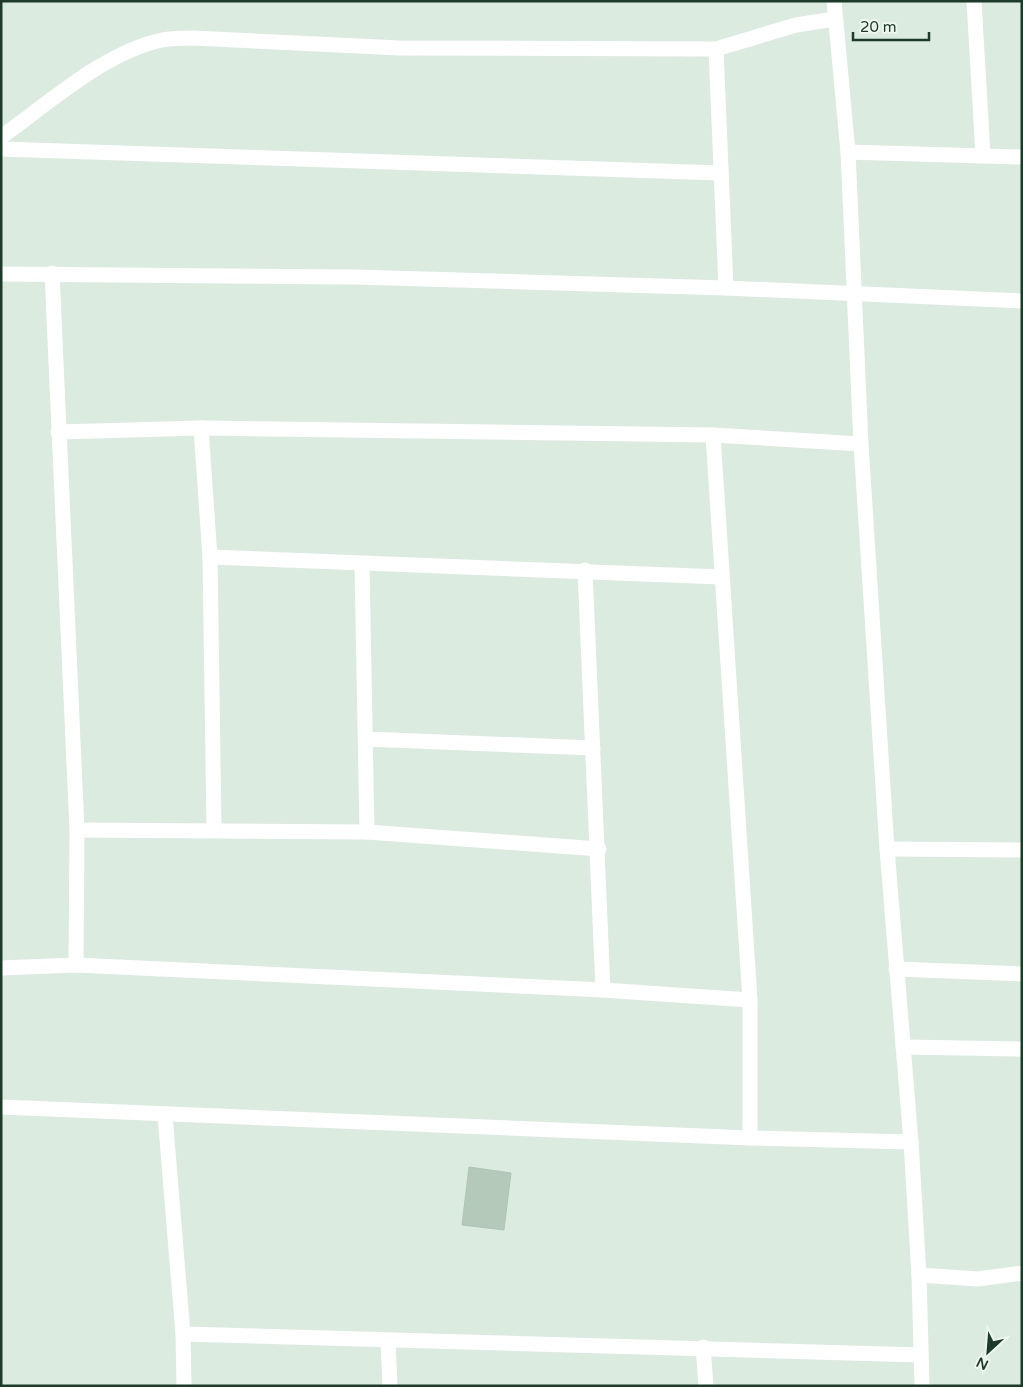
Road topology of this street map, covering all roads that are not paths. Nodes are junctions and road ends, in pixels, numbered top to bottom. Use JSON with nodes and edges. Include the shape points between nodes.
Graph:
{"nodes":[{"id":1,"x":834,"y":1,"type":"edge"},
{"id":2,"x":974,"y":1,"type":"edge"},
{"id":3,"x":835,"y":19,"type":"junction"},
{"id":4,"x":716,"y":50,"type":"junction"},
{"id":5,"x":1,"y":137,"type":"edge"},
{"id":6,"x":1,"y":149,"type":"edge"},
{"id":7,"x":848,"y":152,"type":"junction"},
{"id":8,"x":983,"y":155,"type":"junction"},
{"id":9,"x":1022,"y":157,"type":"edge"},
{"id":10,"x":720,"y":172,"type":"junction"},
{"id":11,"x":52,"y":273,"type":"junction"},
{"id":12,"x":1,"y":274,"type":"edge"},
{"id":13,"x":726,"y":288,"type":"junction"},
{"id":14,"x":854,"y":293,"type":"junction"},
{"id":15,"x":1022,"y":301,"type":"edge"},
{"id":16,"x":201,"y":428,"type":"junction"},
{"id":17,"x":58,"y":432,"type":"junction"},
{"id":18,"x":713,"y":435,"type":"junction"},
{"id":19,"x":861,"y":444,"type":"junction"},
{"id":20,"x":210,"y":557,"type":"junction"},
{"id":21,"x":362,"y":564,"type":"junction"},
{"id":22,"x":586,"y":570,"type":"junction"},
{"id":23,"x":721,"y":577,"type":"junction"},
{"id":24,"x":366,"y":739,"type":"junction"},
{"id":25,"x":593,"y":748,"type":"junction"},
{"id":26,"x":77,"y":830,"type":"junction"},
{"id":27,"x":214,"y":830,"type":"junction"},
{"id":28,"x":367,"y":832,"type":"junction"},
{"id":29,"x":599,"y":849,"type":"junction"},
{"id":30,"x":886,"y":849,"type":"junction"},
{"id":31,"x":1022,"y":850,"type":"edge"},
{"id":32,"x":76,"y":965,"type":"junction"},
{"id":33,"x":1,"y":968,"type":"edge"},
{"id":34,"x":896,"y":969,"type":"junction"},
{"id":35,"x":1022,"y":974,"type":"edge"},
{"id":36,"x":603,"y":990,"type":"junction"},
{"id":37,"x":750,"y":1000,"type":"junction"},
{"id":38,"x":903,"y":1048,"type":"junction"},
{"id":39,"x":1022,"y":1049,"type":"edge"},
{"id":40,"x":1,"y":1107,"type":"edge"},
{"id":41,"x":165,"y":1115,"type":"junction"},
{"id":42,"x":750,"y":1138,"type":"junction"},
{"id":43,"x":911,"y":1142,"type":"junction"},
{"id":44,"x":1022,"y":1272,"type":"edge"},
{"id":45,"x":919,"y":1275,"type":"junction"},
{"id":46,"x":182,"y":1334,"type":"junction"},
{"id":47,"x":388,"y":1341,"type":"junction"},
{"id":48,"x":703,"y":1347,"type":"junction"},
{"id":49,"x":920,"y":1355,"type":"junction"},
{"id":50,"x":184,"y":1386,"type":"edge"},
{"id":51,"x":390,"y":1386,"type":"edge"},
{"id":52,"x":706,"y":1386,"type":"edge"},
{"id":53,"x":922,"y":1386,"type":"edge"}],
"edges":[{"from":1,"to":3,"type":"street"},
{"from":2,"to":8,"type":"street"},
{"from":3,"to":4,"type":"street","via":[[796,25]]},
{"from":3,"to":7,"type":"street"},
{"from":4,"to":5,"type":"street","via":[[400,48],[193,38],[164,40],[112,58]]},
{"from":4,"to":10,"type":"street"},
{"from":6,"to":10,"type":"street"},
{"from":7,"to":8,"type":"street"},
{"from":7,"to":14,"type":"street"},
{"from":8,"to":9,"type":"street"},
{"from":10,"to":13,"type":"street"},
{"from":11,"to":12,"type":"street"},
{"from":11,"to":13,"type":"street","via":[[355,276]]},
{"from":11,"to":17,"type":"street"},
{"from":13,"to":14,"type":"street"},
{"from":14,"to":15,"type":"street"},
{"from":14,"to":19,"type":"street"},
{"from":16,"to":17,"type":"street"},
{"from":16,"to":18,"type":"street"},
{"from":16,"to":20,"type":"street"},
{"from":17,"to":26,"type":"street"},
{"from":18,"to":19,"type":"street"},
{"from":18,"to":23,"type":"street"},
{"from":19,"to":30,"type":"street"},
{"from":20,"to":21,"type":"street"},
{"from":20,"to":27,"type":"street"},
{"from":21,"to":22,"type":"street"},
{"from":21,"to":24,"type":"street"},
{"from":22,"to":23,"type":"street"},
{"from":22,"to":25,"type":"street"},
{"from":23,"to":37,"type":"street"},
{"from":24,"to":25,"type":"street"},
{"from":24,"to":28,"type":"street"},
{"from":25,"to":29,"type":"street"},
{"from":26,"to":27,"type":"street"},
{"from":26,"to":32,"type":"street"},
{"from":27,"to":28,"type":"street"},
{"from":28,"to":29,"type":"street"},
{"from":29,"to":36,"type":"street"},
{"from":30,"to":31,"type":"street"},
{"from":30,"to":34,"type":"street"},
{"from":32,"to":33,"type":"street"},
{"from":32,"to":36,"type":"street"},
{"from":34,"to":35,"type":"street"},
{"from":34,"to":38,"type":"street"},
{"from":36,"to":37,"type":"street"},
{"from":37,"to":42,"type":"street"},
{"from":38,"to":39,"type":"street"},
{"from":38,"to":43,"type":"street"},
{"from":40,"to":41,"type":"street"},
{"from":41,"to":42,"type":"street"},
{"from":41,"to":46,"type":"street"},
{"from":42,"to":43,"type":"street"},
{"from":43,"to":45,"type":"street"},
{"from":44,"to":45,"type":"street","via":[[978,1279]]},
{"from":45,"to":49,"type":"street"},
{"from":46,"to":47,"type":"street"},
{"from":46,"to":50,"type":"street"},
{"from":47,"to":48,"type":"street"},
{"from":47,"to":51,"type":"street"},
{"from":48,"to":49,"type":"street"},
{"from":48,"to":52,"type":"street"},
{"from":49,"to":53,"type":"street"}]}
